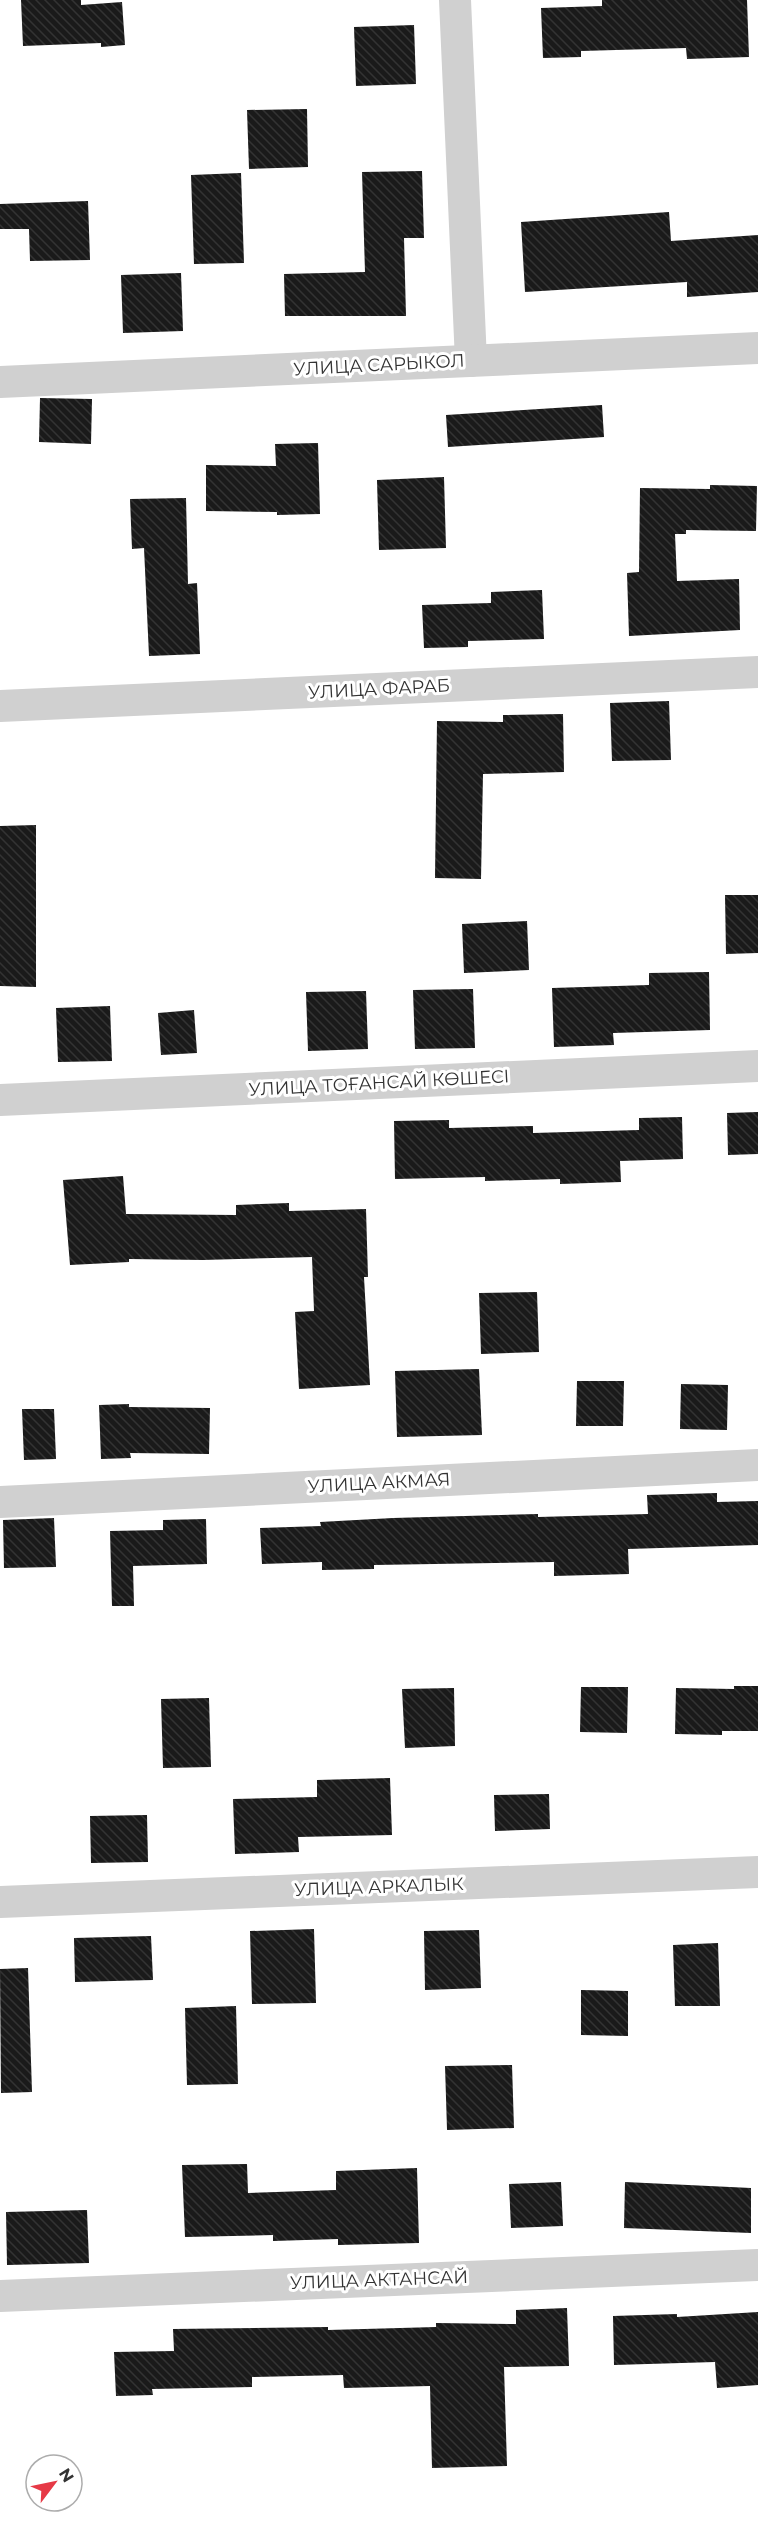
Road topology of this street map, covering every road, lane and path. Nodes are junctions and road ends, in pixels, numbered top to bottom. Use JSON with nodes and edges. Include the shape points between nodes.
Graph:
{"nodes":[{"id":1,"x":456,"y":0,"type":"edge"},
{"id":2,"x":758,"y":348,"type":"edge"},
{"id":3,"x":471,"y":361,"type":"junction"},
{"id":4,"x":0,"y":382,"type":"edge"},
{"id":5,"x":758,"y":672,"type":"edge"},
{"id":6,"x":0,"y":706,"type":"edge"},
{"id":7,"x":758,"y":1066,"type":"edge"},
{"id":8,"x":0,"y":1100,"type":"edge"},
{"id":9,"x":758,"y":1465,"type":"edge"},
{"id":10,"x":0,"y":1502,"type":"edge"},
{"id":11,"x":758,"y":1872,"type":"edge"},
{"id":12,"x":0,"y":1902,"type":"edge"},
{"id":13,"x":758,"y":2265,"type":"edge"},
{"id":14,"x":0,"y":2295,"type":"edge"}],
"edges":[{"from":1,"to":3,"type":"street"},
{"from":2,"to":3,"type":"street","name":"УЛИЦА САРЫКОЛ"},
{"from":3,"to":4,"type":"street","name":"УЛИЦА САРЫКОЛ"},
{"from":5,"to":6,"type":"street","name":"УЛИЦА ФАРАБ"},
{"from":7,"to":8,"type":"street","name":"УЛИЦА ТОҒАНСАЙ КӨШЕСІ"},
{"from":9,"to":10,"type":"street","name":"УЛИЦА АКМАЯ"},
{"from":11,"to":12,"type":"street","name":"УЛИЦА АРКАЛЫК"},
{"from":13,"to":14,"type":"street","name":"УЛИЦА АКТАНСАЙ"}]}
